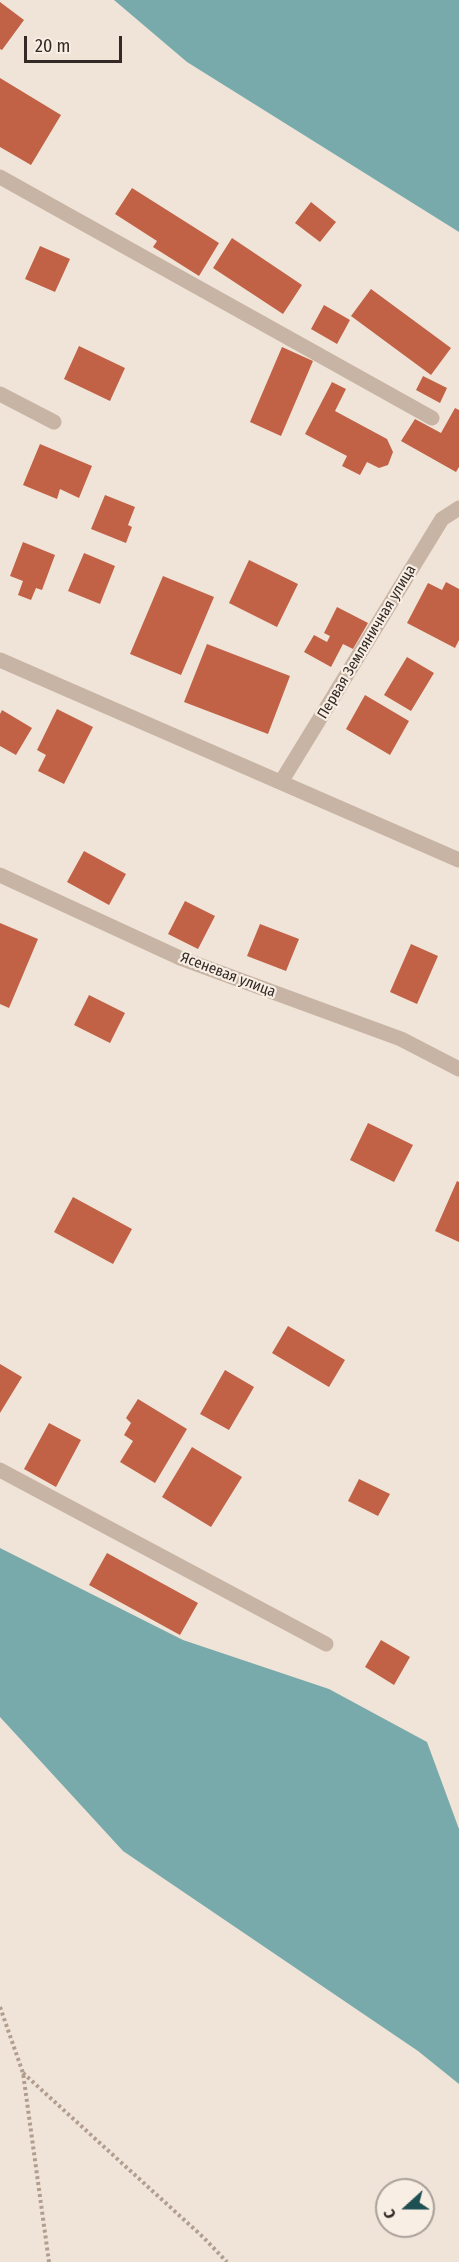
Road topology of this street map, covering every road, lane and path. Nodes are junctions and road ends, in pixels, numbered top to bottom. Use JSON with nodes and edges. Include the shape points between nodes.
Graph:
{"nodes":[{"id":1,"x":0,"y":177,"type":"edge"},
{"id":2,"x":0,"y":394,"type":"edge"},
{"id":3,"x":432,"y":418,"type":"dead end"},
{"id":4,"x":54,"y":422,"type":"dead end"},
{"id":5,"x":459,"y":508,"type":"edge"},
{"id":6,"x":0,"y":660,"type":"edge"},
{"id":7,"x":281,"y":782,"type":"junction"},
{"id":8,"x":459,"y":860,"type":"edge"},
{"id":9,"x":0,"y":875,"type":"edge"},
{"id":10,"x":459,"y":1069,"type":"edge"},
{"id":11,"x":0,"y":1470,"type":"edge"},
{"id":12,"x":326,"y":1644,"type":"dead end"},
{"id":13,"x":0,"y":2007,"type":"edge"},
{"id":14,"x":23,"y":2073,"type":"junction"},
{"id":15,"x":49,"y":2262,"type":"edge"},
{"id":16,"x":227,"y":2262,"type":"edge"}],
"edges":[{"from":1,"to":3,"type":"street"},
{"from":2,"to":4,"type":"street"},
{"from":5,"to":7,"type":"street","name":"Первая Земляничная улица","via":[[442,519]]},
{"from":6,"to":7,"type":"street"},
{"from":7,"to":8,"type":"street"},
{"from":9,"to":10,"type":"street","name":"Ясеневая улица","via":[[180,958],[401,1040]]},
{"from":11,"to":12,"type":"street"},
{"from":13,"to":14,"type":"path"},
{"from":14,"to":15,"type":"path"},
{"from":14,"to":16,"type":"path"}]}
